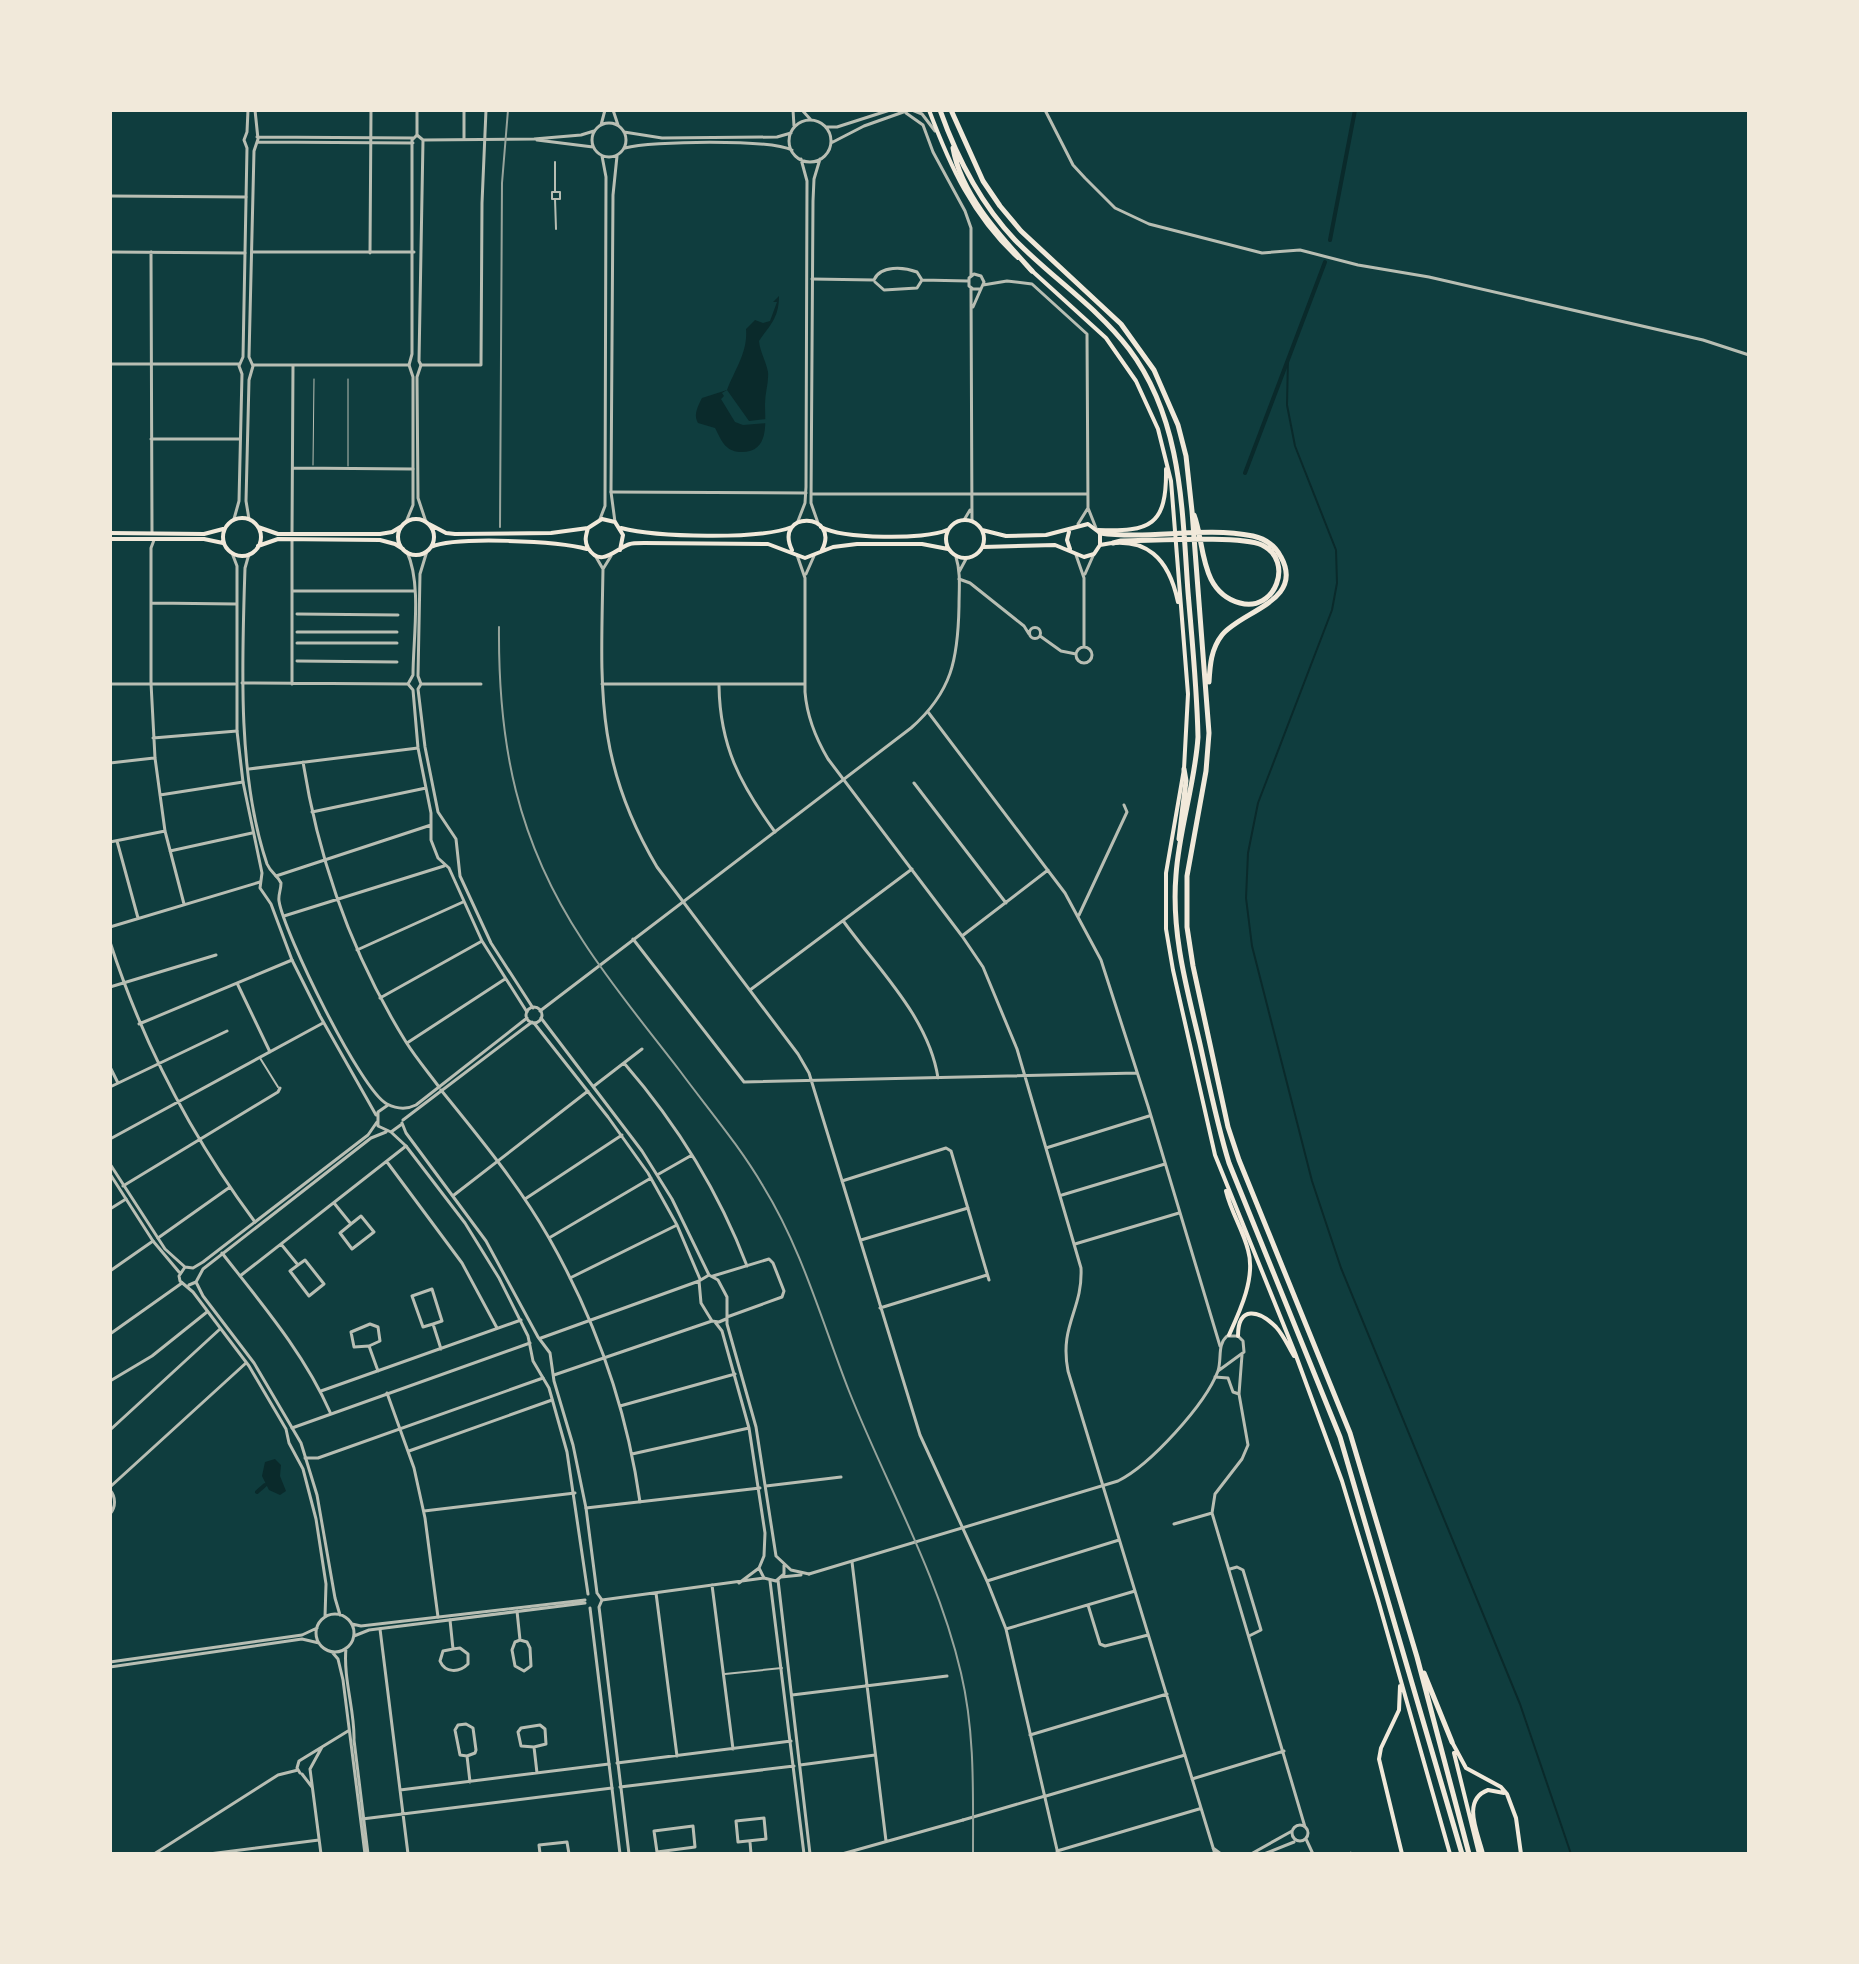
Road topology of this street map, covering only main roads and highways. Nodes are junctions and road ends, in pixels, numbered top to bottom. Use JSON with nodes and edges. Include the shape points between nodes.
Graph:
{"nodes":[{"id":1,"x":929,"y":110,"type":"edge"},
{"id":2,"x":940,"y":110,"type":"edge"},
{"id":3,"x":951,"y":110,"type":"edge"},
{"id":4,"x":952,"y":143,"type":"junction"},
{"id":5,"x":1032,"y":271,"type":"junction"},
{"id":6,"x":1165,"y":458,"type":"junction"},
{"id":7,"x":1192,"y":511,"type":"junction"},
{"id":8,"x":428,"y":523,"type":"junction"},
{"id":9,"x":404,"y":524,"type":"junction"},
{"id":10,"x":820,"y":525,"type":"junction"},
{"id":11,"x":258,"y":527,"type":"junction"},
{"id":12,"x":792,"y":527,"type":"junction"},
{"id":13,"x":225,"y":528,"type":"junction"},
{"id":14,"x":588,"y":528,"type":"junction"},
{"id":15,"x":621,"y":528,"type":"junction"},
{"id":16,"x":947,"y":530,"type":"junction"},
{"id":17,"x":982,"y":530,"type":"junction"},
{"id":18,"x":1098,"y":530,"type":"junction"},
{"id":19,"x":1070,"y":531,"type":"junction"},
{"id":20,"x":110,"y":536,"type":"edge"},
{"id":21,"x":154,"y":536,"type":"junction"},
{"id":22,"x":292,"y":537,"type":"junction"},
{"id":23,"x":1172,"y":537,"type":"junction"},
{"id":24,"x":1207,"y":537,"type":"junction"},
{"id":25,"x":1113,"y":543,"type":"junction"},
{"id":26,"x":224,"y":544,"type":"junction"},
{"id":27,"x":1100,"y":545,"type":"junction"},
{"id":28,"x":258,"y":546,"type":"junction"},
{"id":29,"x":983,"y":547,"type":"junction"},
{"id":30,"x":429,"y":549,"type":"junction"},
{"id":31,"x":589,"y":549,"type":"junction"},
{"id":32,"x":948,"y":549,"type":"junction"},
{"id":33,"x":1070,"y":549,"type":"junction"},
{"id":34,"x":405,"y":550,"type":"junction"},
{"id":35,"x":620,"y":550,"type":"junction"},
{"id":36,"x":820,"y":552,"type":"junction"},
{"id":37,"x":795,"y":554,"type":"junction"},
{"id":38,"x":1181,"y":616,"type":"junction"},
{"id":39,"x":1208,"y":695,"type":"junction"},
{"id":40,"x":1184,"y":769,"type":"junction"},
{"id":41,"x":1179,"y":851,"type":"junction"},
{"id":42,"x":1223,"y":1177,"type":"junction"},
{"id":43,"x":1227,"y":1336,"type":"road end"},
{"id":44,"x":1238,"y":1336,"type":"road end"},
{"id":45,"x":1299,"y":1363,"type":"junction"},
{"id":46,"x":1417,"y":1657,"type":"junction"},
{"id":47,"x":1400,"y":1680,"type":"junction"},
{"id":48,"x":1452,"y":1742,"type":"junction"},
{"id":49,"x":1510,"y":1801,"type":"junction"},
{"id":50,"x":1402,"y":1854,"type":"edge"},
{"id":51,"x":1450,"y":1854,"type":"edge"},
{"id":52,"x":1462,"y":1854,"type":"edge"},
{"id":53,"x":1469,"y":1854,"type":"edge"},
{"id":54,"x":1481,"y":1854,"type":"edge"},
{"id":55,"x":1521,"y":1854,"type":"edge"}],
"edges":[{"from":1,"to":5,"type":"main road","via":[[955,174],[985,223]]},
{"from":2,"to":4,"type":"highway"},
{"from":3,"to":7,"type":"highway","via":[[1000,206],[1121,324],[1154,370],[1178,425]]},
{"from":4,"to":5,"type":"highway","via":[[988,219]]},
{"from":4,"to":41,"type":"highway","via":[[975,187],[1014,239],[1097,312],[1131,352],[1168,427],[1180,482],[1198,737]]},
{"from":5,"to":6,"type":"main road","via":[[1106,338],[1136,381]]},
{"from":6,"to":18,"type":"main road","via":[[1166,494],[1155,519],[1141,529]]},
{"from":6,"to":38,"type":"main road"},
{"from":7,"to":24,"type":"highway","via":[[1206,571],[1217,587],[1239,603],[1270,596],[1279,572],[1271,551],[1252,542]]},
{"from":7,"to":39,"type":"highway"},
{"from":8,"to":9,"type":"main road","via":[[416,519]]},
{"from":8,"to":14,"type":"main road","via":[[446,533]]},
{"from":8,"to":30,"type":"main road","via":[[434,535]]},
{"from":9,"to":22,"type":"main road","via":[[380,534]]},
{"from":9,"to":34,"type":"main road","via":[[398,538]]},
{"from":10,"to":12,"type":"main road","via":[[807,520]]},
{"from":10,"to":16,"type":"main road","via":[[856,536],[927,536]]},
{"from":10,"to":36,"type":"main road","via":[[826,538]]},
{"from":11,"to":13,"type":"main road","via":[[249,519],[234,519]]},
{"from":11,"to":22,"type":"main road"},
{"from":11,"to":28,"type":"main road"},
{"from":12,"to":15,"type":"main road","via":[[756,535],[644,534]]},
{"from":12,"to":37,"type":"main road","via":[[788,538]]},
{"from":13,"to":21,"type":"main road"},
{"from":13,"to":26,"type":"main road"},
{"from":14,"to":15,"type":"main road","via":[[599,520]]},
{"from":14,"to":31,"type":"main road"},
{"from":15,"to":35,"type":"main road"},
{"from":16,"to":17,"type":"main road","via":[[964,520]]},
{"from":16,"to":32,"type":"main road"},
{"from":17,"to":19,"type":"main road","via":[[1016,536]]},
{"from":17,"to":29,"type":"main road"},
{"from":18,"to":19,"type":"main road","via":[[1078,524]]},
{"from":18,"to":23,"type":"highway"},
{"from":18,"to":27,"type":"main road"},
{"from":19,"to":33,"type":"main road"},
{"from":20,"to":21,"type":"main road"},
{"from":21,"to":26,"type":"main road"},
{"from":22,"to":28,"type":"main road"},
{"from":22,"to":34,"type":"main road","via":[[380,540]]},
{"from":23,"to":24,"type":"highway"},
{"from":23,"to":25,"type":"highway"},
{"from":24,"to":39,"type":"highway","via":[[1238,534],[1265,539],[1280,554],[1285,571],[1275,600],[1220,636],[1210,663]]},
{"from":25,"to":27,"type":"main road"},
{"from":25,"to":38,"type":"main road","via":[[1137,546],[1160,558],[1171,576]]},
{"from":26,"to":28,"type":"main road","via":[[232,553],[249,554]]},
{"from":27,"to":33,"type":"main road","via":[[1084,557]]},
{"from":29,"to":32,"type":"main road","via":[[966,559]]},
{"from":29,"to":33,"type":"main road","via":[[1046,544]]},
{"from":30,"to":31,"type":"main road","via":[[446,542]]},
{"from":30,"to":34,"type":"main road","via":[[415,555]]},
{"from":31,"to":35,"type":"main road","via":[[611,556]]},
{"from":32,"to":36,"type":"main road","via":[[857,544]]},
{"from":35,"to":37,"type":"main road","via":[[631,543],[757,543]]},
{"from":36,"to":37,"type":"main road","via":[[805,558]]},
{"from":38,"to":40,"type":"main road","via":[[1188,694]]},
{"from":39,"to":46,"type":"highway","via":[[1206,771],[1186,901],[1193,966],[1218,1082],[1239,1160],[1350,1433]]},
{"from":40,"to":41,"type":"highway"},
{"from":40,"to":42,"type":"main road","via":[[1169,848],[1166,929],[1208,1133]]},
{"from":41,"to":52,"type":"highway","via":[[1176,928],[1219,1130],[1340,1437]]},
{"from":42,"to":43,"type":"main road","via":[[1250,1264],[1246,1290]]},
{"from":42,"to":45,"type":"main road"},
{"from":44,"to":45,"type":"main road","via":[[1242,1317],[1255,1313],[1278,1328]]},
{"from":45,"to":47,"type":"main road","via":[[1342,1481]]},
{"from":46,"to":48,"type":"highway"},
{"from":46,"to":53,"type":"highway"},
{"from":47,"to":50,"type":"main road","via":[[1399,1710],[1379,1759]]},
{"from":47,"to":51,"type":"main road"},
{"from":48,"to":49,"type":"main road","via":[[1466,1768],[1501,1787]]},
{"from":48,"to":54,"type":"main road"},
{"from":49,"to":54,"type":"main road","via":[[1495,1789],[1482,1792],[1474,1802]]},
{"from":49,"to":55,"type":"main road"}]}
